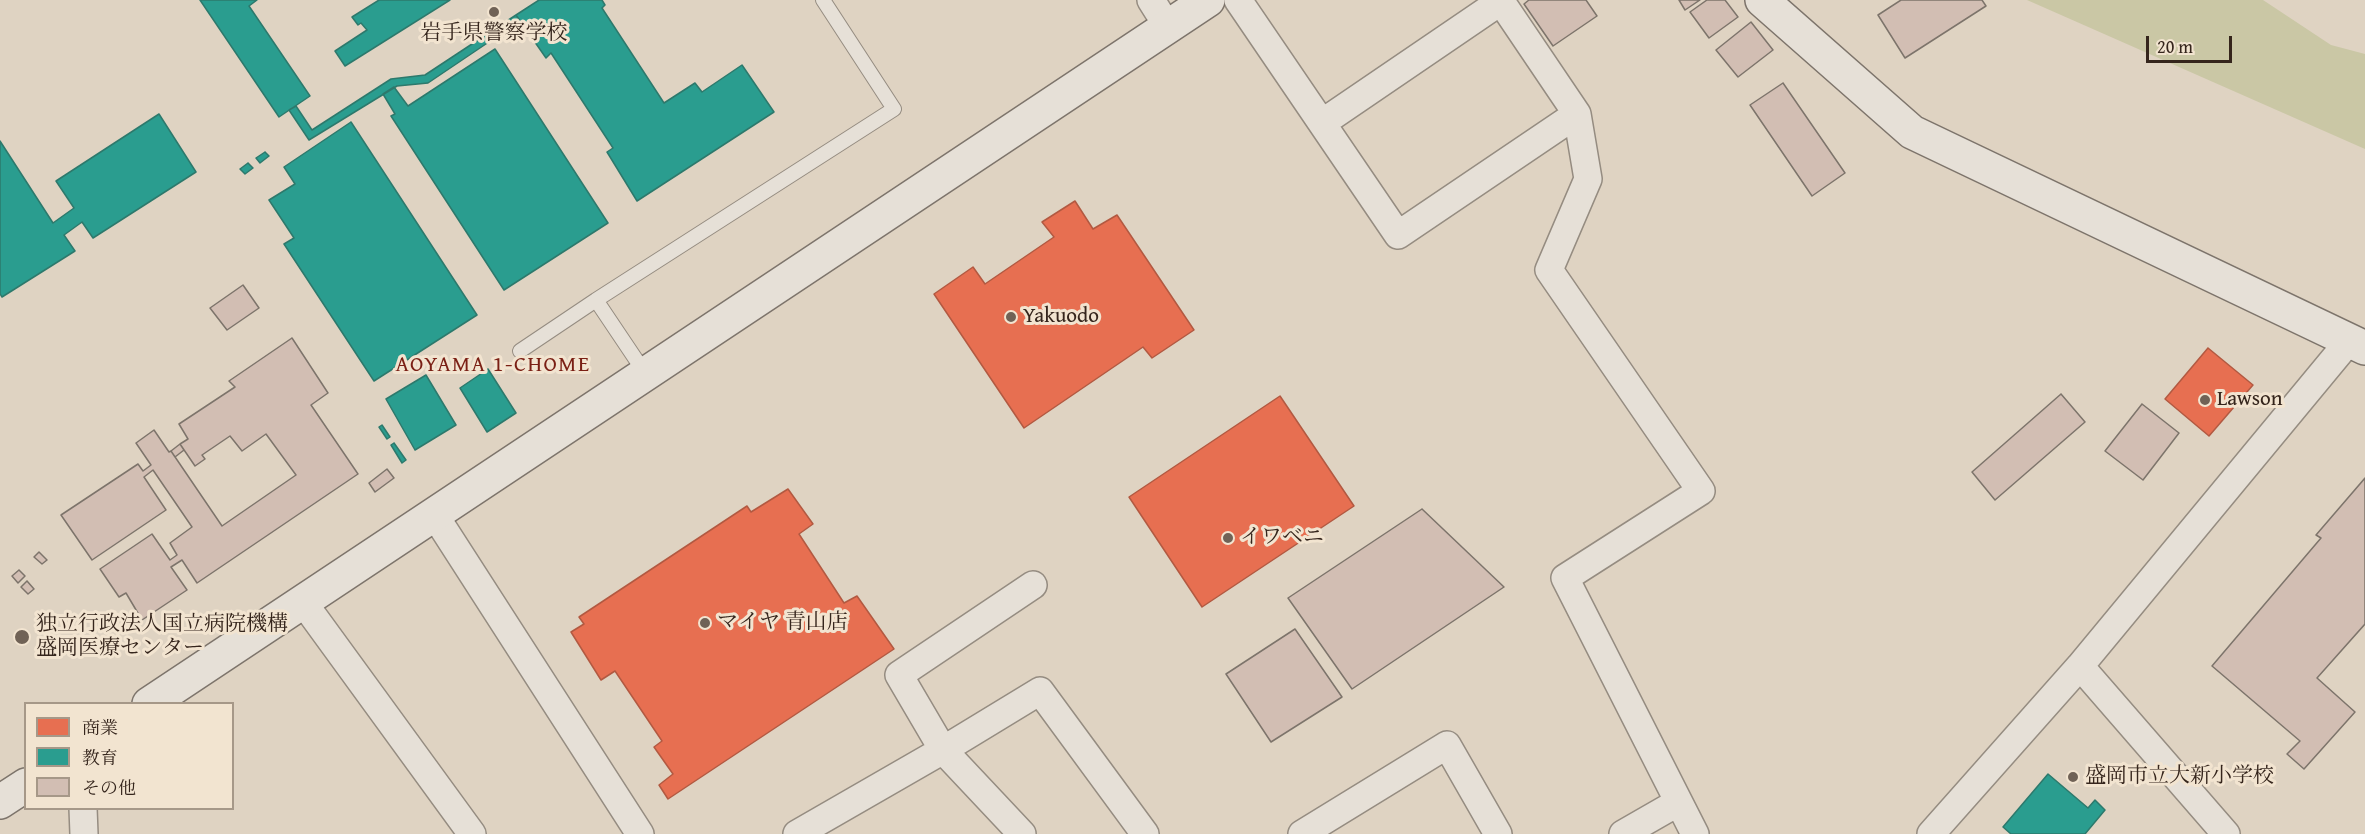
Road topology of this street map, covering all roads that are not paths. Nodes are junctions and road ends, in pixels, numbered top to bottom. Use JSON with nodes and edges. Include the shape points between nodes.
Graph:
{"nodes":[{"id":1,"x":823,"y":0,"type":"edge"},
{"id":2,"x":1208,"y":0,"type":"edge"},
{"id":3,"x":1238,"y":0,"type":"edge"},
{"id":4,"x":1500,"y":0,"type":"edge"},
{"id":5,"x":1762,"y":0,"type":"edge"},
{"id":6,"x":1159,"y":13,"type":"edge"},
{"id":7,"x":1577,"y":114,"type":"junction"},
{"id":8,"x":1322,"y":123,"type":"junction"},
{"id":9,"x":596,"y":300,"type":"junction"},
{"id":10,"x":2357,"y":344,"type":"edge"},
{"id":11,"x":520,"y":351,"type":"dead end"},
{"id":12,"x":645,"y":374,"type":"junction"},
{"id":13,"x":434,"y":514,"type":"junction"},
{"id":14,"x":1033,"y":585,"type":"dead end"},
{"id":15,"x":303,"y":602,"type":"junction"},
{"id":16,"x":2080,"y":666,"type":"junction"},
{"id":17,"x":152,"y":702,"type":"edge"},
{"id":18,"x":943,"y":750,"type":"junction"},
{"id":19,"x":24,"y":786,"type":"edge"},
{"id":20,"x":0,"y":802,"type":"edge"},
{"id":21,"x":1677,"y":803,"type":"junction"},
{"id":22,"x":83,"y":810,"type":"edge"},
{"id":23,"x":827,"y":826,"type":"edge"},
{"id":24,"x":84,"y":834,"type":"edge"},
{"id":25,"x":472,"y":834,"type":"edge"},
{"id":26,"x":640,"y":834,"type":"edge"},
{"id":27,"x":797,"y":834,"type":"edge"},
{"id":28,"x":1022,"y":834,"type":"edge"},
{"id":29,"x":1145,"y":834,"type":"edge"},
{"id":30,"x":1302,"y":834,"type":"edge"},
{"id":31,"x":1498,"y":834,"type":"edge"},
{"id":32,"x":1623,"y":834,"type":"edge"},
{"id":33,"x":1695,"y":834,"type":"edge"},
{"id":34,"x":1931,"y":834,"type":"edge"},
{"id":35,"x":2226,"y":834,"type":"edge"}],
"edges":[{"from":1,"to":9,"type":"lane","via":[[894,109]]},
{"from":2,"to":6,"type":"street"},
{"from":3,"to":8,"type":"street"},
{"from":4,"to":7,"type":"street"},
{"from":4,"to":8,"type":"street"},
{"from":5,"to":10,"type":"street","via":[[1912,132]]},
{"from":6,"to":12,"type":"street"},
{"from":7,"to":8,"type":"street","via":[[1398,235]]},
{"from":7,"to":21,"type":"street","via":[[1588,179],[1549,270],[1701,491],[1565,578]]},
{"from":9,"to":11,"type":"lane"},
{"from":9,"to":12,"type":"lane"},
{"from":10,"to":16,"type":"street"},
{"from":12,"to":13,"type":"street"},
{"from":13,"to":15,"type":"street"},
{"from":13,"to":26,"type":"street"},
{"from":14,"to":18,"type":"street","via":[[899,675]]},
{"from":15,"to":17,"type":"street"},
{"from":15,"to":25,"type":"street"},
{"from":16,"to":34,"type":"street"},
{"from":16,"to":35,"type":"street"},
{"from":18,"to":23,"type":"street"},
{"from":18,"to":28,"type":"street"},
{"from":18,"to":29,"type":"street","via":[[1040,691]]},
{"from":19,"to":20,"type":"street"},
{"from":21,"to":32,"type":"street"},
{"from":21,"to":33,"type":"street"},
{"from":22,"to":24,"type":"street"},
{"from":23,"to":27,"type":"street"},
{"from":30,"to":31,"type":"street","via":[[1447,745]]}]}
